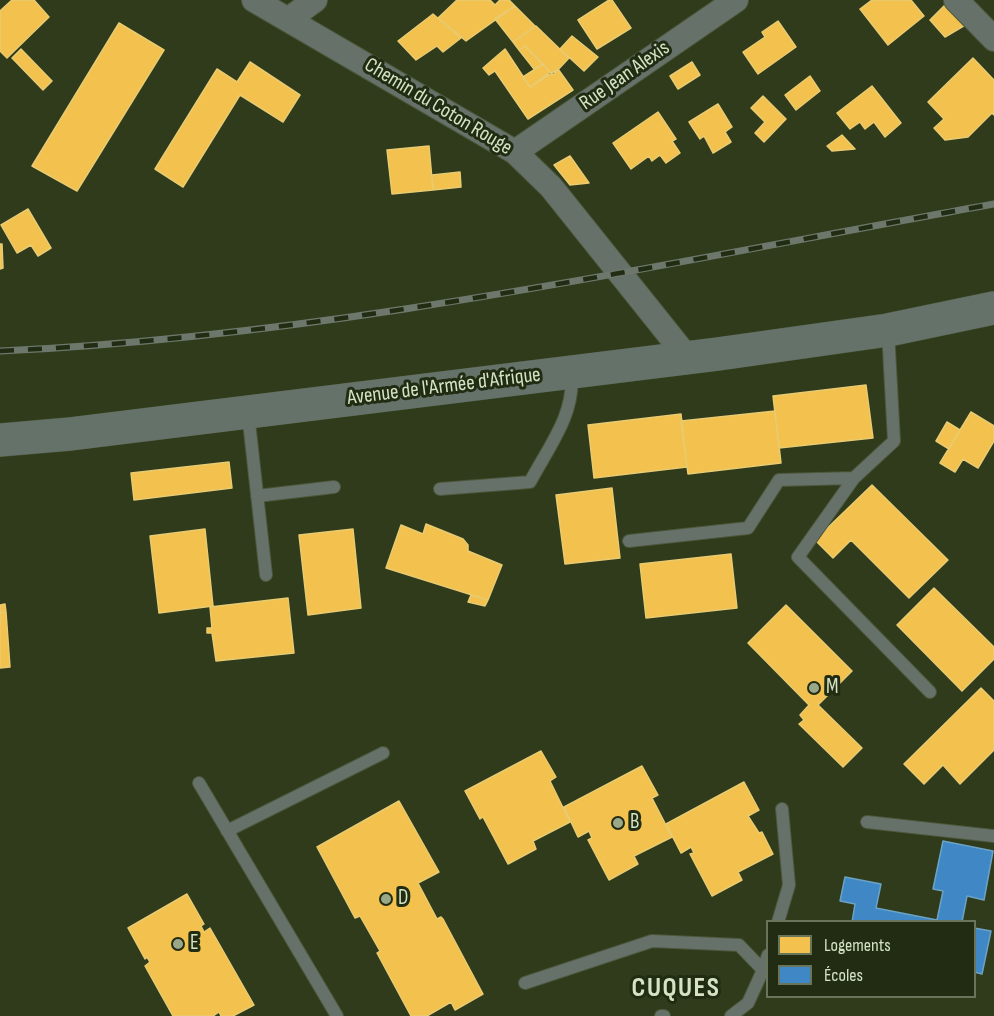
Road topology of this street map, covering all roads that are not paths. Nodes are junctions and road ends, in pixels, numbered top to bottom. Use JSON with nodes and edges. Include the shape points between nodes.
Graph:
{"nodes":[{"id":1,"x":254,"y":0,"type":"edge"},
{"id":2,"x":315,"y":0,"type":"edge"},
{"id":3,"x":736,"y":0,"type":"edge"},
{"id":4,"x":956,"y":0,"type":"edge"},
{"id":5,"x":289,"y":19,"type":"junction"},
{"id":6,"x":994,"y":39,"type":"edge"},
{"id":7,"x":515,"y":152,"type":"junction"},
{"id":8,"x":994,"y":308,"type":"edge"},
{"id":9,"x":942,"y":320,"type":"junction"},
{"id":10,"x":994,"y":324,"type":"edge"},
{"id":11,"x":888,"y":330,"type":"junction"},
{"id":12,"x":687,"y":357,"type":"junction"},
{"id":13,"x":571,"y":372,"type":"junction"},
{"id":14,"x":248,"y":412,"type":"junction"},
{"id":15,"x":0,"y":440,"type":"edge"},
{"id":16,"x":854,"y":478,"type":"junction"},
{"id":17,"x":334,"y":486,"type":"dead end"},
{"id":18,"x":440,"y":489,"type":"dead end"},
{"id":19,"x":256,"y":496,"type":"junction"},
{"id":20,"x":630,"y":541,"type":"dead end"},
{"id":21,"x":266,"y":575,"type":"dead end"},
{"id":22,"x":930,"y":692,"type":"dead end"},
{"id":23,"x":383,"y":753,"type":"dead end"},
{"id":24,"x":199,"y":783,"type":"dead end"},
{"id":25,"x":782,"y":809,"type":"dead end"},
{"id":26,"x":867,"y":822,"type":"dead end"},
{"id":27,"x":227,"y":831,"type":"junction"},
{"id":28,"x":994,"y":836,"type":"edge"},
{"id":29,"x":778,"y":920,"type":"edge"},
{"id":30,"x":766,"y":961,"type":"edge"},
{"id":31,"x":763,"y":970,"type":"junction"},
{"id":32,"x":525,"y":983,"type":"dead end"},
{"id":33,"x":337,"y":1016,"type":"edge"},
{"id":34,"x":731,"y":1016,"type":"edge"}],
"edges":[{"from":1,"to":5,"type":"street","name":"Chemin du Coton Rouge"},
{"from":2,"to":5,"type":"street"},
{"from":3,"to":7,"type":"street","name":"Rue Jean Alexis"},
{"from":4,"to":6,"type":"street"},
{"from":5,"to":7,"type":"street","name":"Chemin du Coton Rouge"},
{"from":7,"to":12,"type":"street","name":"Chemin du Coton Rouge","via":[[551,187]]},
{"from":8,"to":9,"type":"street","name":"Avenue de l'Armée d'Afrique"},
{"from":9,"to":10,"type":"street"},
{"from":9,"to":11,"type":"street","name":"Avenue de l'Armée d'Afrique"},
{"from":11,"to":12,"type":"street","name":"Avenue de l'Armée d'Afrique"},
{"from":11,"to":16,"type":"lane","via":[[894,441]]},
{"from":12,"to":13,"type":"street","name":"Avenue de l'Armée d'Afrique"},
{"from":13,"to":14,"type":"street","name":"Avenue de l'Armée d'Afrique"},
{"from":13,"to":18,"type":"lane","via":[[570,408],[530,482]]},
{"from":14,"to":15,"type":"street","name":"Avenue de l'Armée d'Afrique"},
{"from":14,"to":19,"type":"lane"},
{"from":16,"to":20,"type":"lane","via":[[779,480],[748,528]]},
{"from":16,"to":22,"type":"lane","via":[[798,557]]},
{"from":17,"to":19,"type":"lane"},
{"from":19,"to":21,"type":"lane"},
{"from":23,"to":27,"type":"lane"},
{"from":24,"to":27,"type":"lane"},
{"from":25,"to":29,"type":"lane","via":[[789,885]]},
{"from":26,"to":28,"type":"lane"},
{"from":27,"to":33,"type":"lane"},
{"from":30,"to":31,"type":"lane"},
{"from":31,"to":32,"type":"lane","via":[[739,945],[652,941]]},
{"from":31,"to":34,"type":"lane","via":[[748,1003]]}]}
